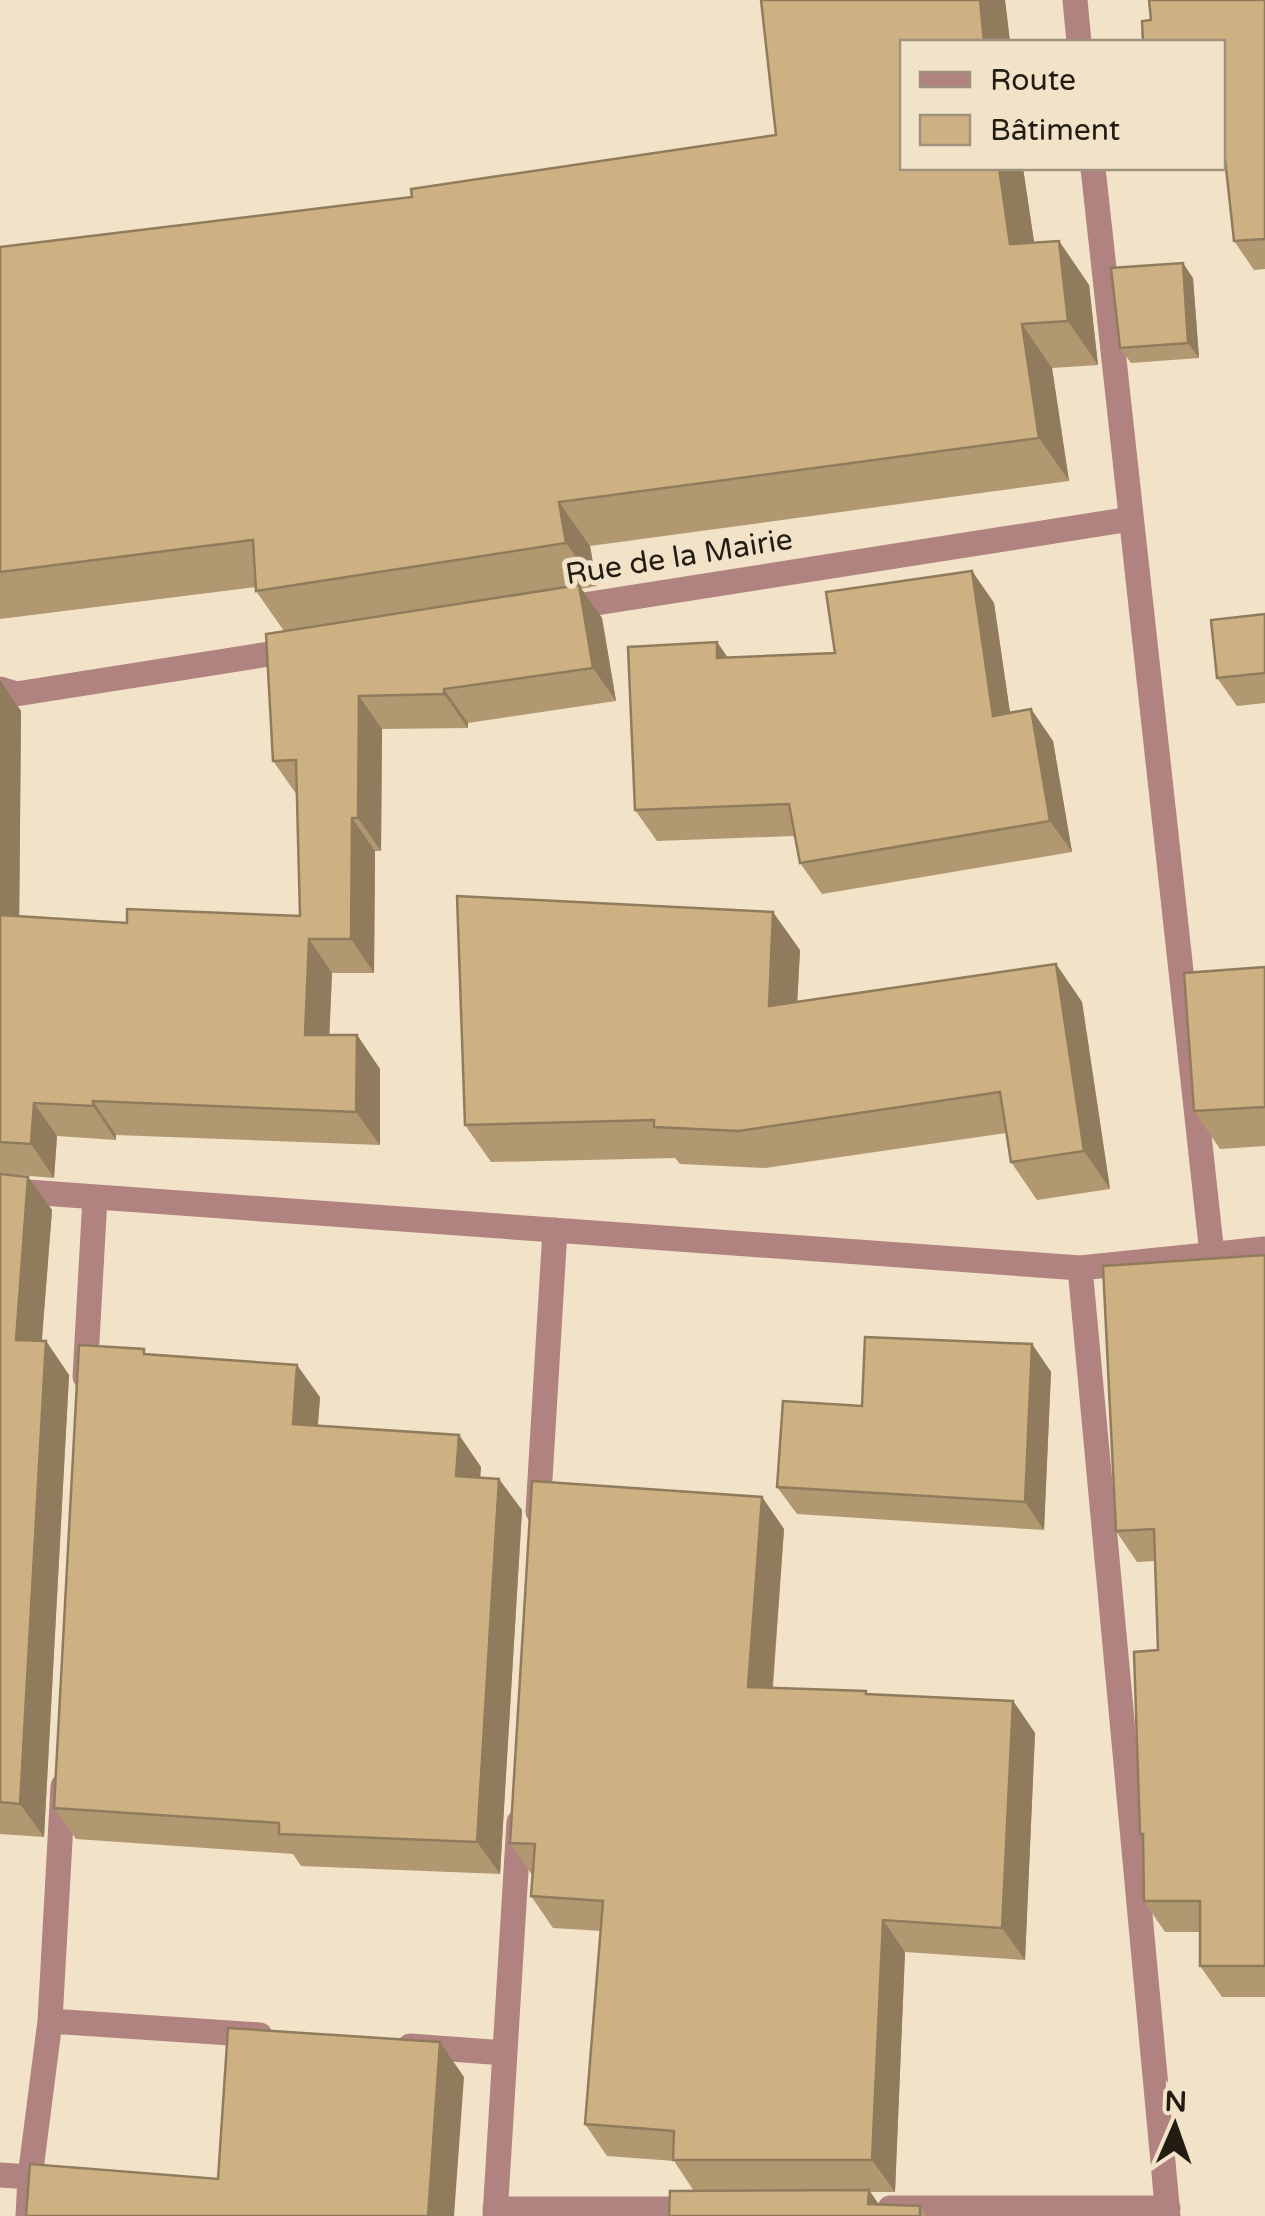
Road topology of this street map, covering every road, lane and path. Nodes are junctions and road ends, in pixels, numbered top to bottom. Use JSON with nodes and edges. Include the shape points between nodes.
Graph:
{"nodes":[{"id":1,"x":1075,"y":0,"type":"edge"},
{"id":2,"x":1080,"y":40,"type":"edge"},
{"id":3,"x":1093,"y":170,"type":"edge"},
{"id":4,"x":1131,"y":519,"type":"junction"},
{"id":5,"x":525,"y":614,"type":"edge"},
{"id":6,"x":329,"y":644,"type":"edge"},
{"id":7,"x":0,"y":689,"type":"edge"},
{"id":8,"x":0,"y":1190,"type":"edge"},
{"id":9,"x":95,"y":1197,"type":"junction"},
{"id":10,"x":555,"y":1230,"type":"junction"},
{"id":11,"x":1265,"y":1249,"type":"edge"},
{"id":12,"x":1212,"y":1254,"type":"junction"},
{"id":13,"x":1080,"y":1268,"type":"junction"},
{"id":14,"x":84,"y":1393,"type":"edge"},
{"id":15,"x":536,"y":1544,"type":"edge"},
{"id":16,"x":64,"y":1766,"type":"edge"},
{"id":17,"x":520,"y":1798,"type":"edge"},
{"id":18,"x":50,"y":2021,"type":"junction"},
{"id":19,"x":287,"y":2037,"type":"edge"},
{"id":20,"x":386,"y":2044,"type":"edge"},
{"id":21,"x":504,"y":2052,"type":"junction"},
{"id":22,"x":0,"y":2175,"type":"edge"},
{"id":23,"x":30,"y":2177,"type":"junction"},
{"id":24,"x":871,"y":2208,"type":"edge"},
{"id":25,"x":733,"y":2209,"type":"edge"},
{"id":26,"x":495,"y":2212,"type":"edge"},
{"id":27,"x":1168,"y":2212,"type":"edge"},
{"id":28,"x":28,"y":2216,"type":"edge"}],
"edges":[{"from":1,"to":2,"type":"street"},
{"from":3,"to":4,"type":"street"},
{"from":4,"to":5,"type":"street","name":"Rue de la Mairie"},
{"from":4,"to":12,"type":"street"},
{"from":6,"to":7,"type":"street","via":[[16,694]]},
{"from":8,"to":9,"type":"street"},
{"from":9,"to":10,"type":"street"},
{"from":9,"to":14,"type":"street"},
{"from":10,"to":13,"type":"street"},
{"from":10,"to":15,"type":"street"},
{"from":11,"to":12,"type":"street"},
{"from":12,"to":13,"type":"street"},
{"from":13,"to":27,"type":"street"},
{"from":16,"to":18,"type":"street"},
{"from":17,"to":21,"type":"street"},
{"from":18,"to":19,"type":"street"},
{"from":18,"to":23,"type":"street"},
{"from":20,"to":21,"type":"street"},
{"from":21,"to":26,"type":"street"},
{"from":22,"to":23,"type":"street"},
{"from":23,"to":28,"type":"street"},
{"from":24,"to":27,"type":"street"},
{"from":25,"to":26,"type":"street"}]}
